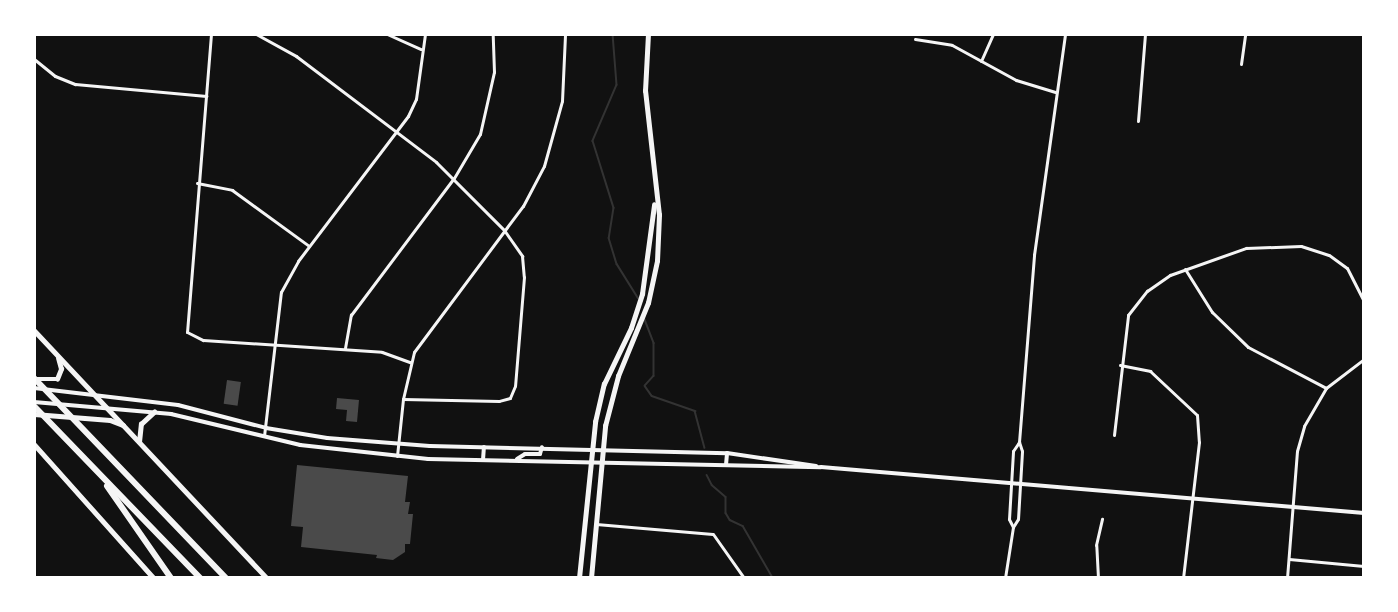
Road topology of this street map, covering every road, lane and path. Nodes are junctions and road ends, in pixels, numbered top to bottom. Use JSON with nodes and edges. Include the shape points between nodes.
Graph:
{"nodes":[{"id":1,"x":212,"y":34,"type":"edge"},
{"id":2,"x":256,"y":34,"type":"edge"},
{"id":3,"x":387,"y":34,"type":"edge"},
{"id":4,"x":425,"y":34,"type":"edge"},
{"id":5,"x":493,"y":34,"type":"edge"},
{"id":6,"x":566,"y":34,"type":"edge"},
{"id":7,"x":648,"y":34,"type":"edge"},
{"id":8,"x":993,"y":34,"type":"edge"},
{"id":9,"x":1065,"y":34,"type":"edge"},
{"id":10,"x":1145,"y":34,"type":"edge"},
{"id":11,"x":1245,"y":34,"type":"edge"},
{"id":12,"x":915,"y":39,"type":"dead end"},
{"id":13,"x":421,"y":49,"type":"junction"},
{"id":14,"x":34,"y":59,"type":"edge"},
{"id":15,"x":981,"y":61,"type":"junction"},
{"id":16,"x":1241,"y":64,"type":"dead end"},
{"id":17,"x":1055,"y":92,"type":"junction"},
{"id":18,"x":206,"y":96,"type":"junction"},
{"id":19,"x":1138,"y":121,"type":"dead end"},
{"id":20,"x":397,"y":133,"type":"junction"},
{"id":21,"x":454,"y":178,"type":"junction"},
{"id":22,"x":196,"y":183,"type":"junction"},
{"id":23,"x":655,"y":199,"type":"junction"},
{"id":24,"x":504,"y":230,"type":"junction"},
{"id":25,"x":309,"y":246,"type":"junction"},
{"id":26,"x":1185,"y":269,"type":"junction"},
{"id":27,"x":1364,"y":301,"type":"edge"},
{"id":28,"x":34,"y":330,"type":"edge"},
{"id":29,"x":274,"y":342,"type":"junction"},
{"id":30,"x":345,"y":348,"type":"junction"},
{"id":31,"x":58,"y":356,"type":"junction"},
{"id":32,"x":1364,"y":359,"type":"edge"},
{"id":33,"x":410,"y":362,"type":"junction"},
{"id":34,"x":1120,"y":365,"type":"junction"},
{"id":35,"x":34,"y":379,"type":"edge"},
{"id":36,"x":34,"y":388,"type":"edge"},
{"id":37,"x":1326,"y":388,"type":"junction"},
{"id":38,"x":95,"y":393,"type":"junction"},
{"id":39,"x":403,"y":399,"type":"junction"},
{"id":40,"x":34,"y":404,"type":"edge"},
{"id":41,"x":178,"y":405,"type":"junction"},
{"id":42,"x":107,"y":408,"type":"junction"},
{"id":43,"x":154,"y":412,"type":"junction"},
{"id":44,"x":34,"y":414,"type":"edge"},
{"id":45,"x":177,"y":415,"type":"junction"},
{"id":46,"x":125,"y":426,"type":"junction"},
{"id":47,"x":266,"y":428,"type":"junction"},
{"id":48,"x":1114,"y":435,"type":"dead end"},
{"id":49,"x":264,"y":438,"type":"junction"},
{"id":50,"x":327,"y":438,"type":"junction"},
{"id":51,"x":139,"y":442,"type":"junction"},
{"id":52,"x":1019,"y":442,"type":"junction"},
{"id":53,"x":398,"y":443,"type":"junction"},
{"id":54,"x":34,"y":444,"type":"edge"},
{"id":55,"x":484,"y":447,"type":"junction"},
{"id":56,"x":542,"y":447,"type":"junction"},
{"id":57,"x":326,"y":448,"type":"junction"},
{"id":58,"x":592,"y":449,"type":"junction"},
{"id":59,"x":603,"y":449,"type":"junction"},
{"id":60,"x":727,"y":453,"type":"junction"},
{"id":61,"x":397,"y":456,"type":"junction"},
{"id":62,"x":483,"y":460,"type":"junction"},
{"id":63,"x":516,"y":460,"type":"junction"},
{"id":64,"x":590,"y":462,"type":"junction"},
{"id":65,"x":602,"y":462,"type":"junction"},
{"id":66,"x":90,"y":464,"type":"junction"},
{"id":67,"x":726,"y":465,"type":"junction"},
{"id":68,"x":821,"y":467,"type":"junction"},
{"id":69,"x":1011,"y":483,"type":"junction"},
{"id":70,"x":1019,"y":485,"type":"junction"},
{"id":71,"x":1194,"y":499,"type":"junction"},
{"id":72,"x":1293,"y":507,"type":"junction"},
{"id":73,"x":1364,"y":513,"type":"edge"},
{"id":74,"x":1102,"y":519,"type":"dead end"},
{"id":75,"x":596,"y":524,"type":"junction"},
{"id":76,"x":1013,"y":527,"type":"junction"},
{"id":77,"x":1289,"y":559,"type":"junction"},
{"id":78,"x":1364,"y":566,"type":"edge"},
{"id":79,"x":154,"y":578,"type":"edge"},
{"id":80,"x":171,"y":578,"type":"edge"},
{"id":81,"x":200,"y":578,"type":"edge"},
{"id":82,"x":226,"y":578,"type":"edge"},
{"id":83,"x":267,"y":578,"type":"edge"},
{"id":84,"x":579,"y":578,"type":"edge"},
{"id":85,"x":591,"y":578,"type":"edge"},
{"id":86,"x":744,"y":578,"type":"edge"},
{"id":87,"x":1005,"y":578,"type":"edge"},
{"id":88,"x":1098,"y":578,"type":"edge"},
{"id":89,"x":1183,"y":578,"type":"edge"},
{"id":90,"x":1287,"y":578,"type":"edge"}],
"edges":[{"from":1,"to":18,"type":"street"},
{"from":2,"to":20,"type":"street","via":[[290,52]]},
{"from":3,"to":13,"type":"street"},
{"from":4,"to":13,"type":"street"},
{"from":5,"to":21,"type":"street","via":[[496,56],[486,117],[473,149]]},
{"from":6,"to":24,"type":"street","via":[[566,76],[548,154],[530,195]]},
{"from":7,"to":23,"type":"main road","via":[[645,91]]},
{"from":8,"to":15,"type":"street"},
{"from":9,"to":17,"type":"street"},
{"from":10,"to":19,"type":"street"},
{"from":11,"to":16,"type":"street"},
{"from":12,"to":15,"type":"street","via":[[952,45]]},
{"from":13,"to":20,"type":"street","via":[[416,99]]},
{"from":14,"to":18,"type":"street","via":[[55,76],[75,84]]},
{"from":15,"to":17,"type":"street","via":[[1016,81]]},
{"from":17,"to":52,"type":"street","via":[[1034,255]]},
{"from":18,"to":22,"type":"street"},
{"from":20,"to":21,"type":"street"},
{"from":20,"to":25,"type":"street"},
{"from":21,"to":24,"type":"street"},
{"from":21,"to":30,"type":"street","via":[[351,315]]},
{"from":22,"to":25,"type":"street","via":[[232,190]]},
{"from":22,"to":29,"type":"street","via":[[186,324],[194,338]]},
{"from":23,"to":58,"type":"main road","via":[[647,274],[631,328],[604,384]]},
{"from":23,"to":59,"type":"main road","via":[[659,216],[657,261],[649,297],[611,401]]},
{"from":24,"to":33,"type":"street","via":[[421,341]]},
{"from":24,"to":39,"type":"street","via":[[524,265],[513,393],[499,401]]},
{"from":25,"to":29,"type":"street","via":[[281,292]]},
{"from":26,"to":27,"type":"street","via":[[1246,248],[1301,246],[1329,255],[1347,268]]},
{"from":26,"to":34,"type":"street","via":[[1147,291],[1128,315]]},
{"from":26,"to":37,"type":"street","via":[[1212,312],[1248,347]]},
{"from":28,"to":31,"type":"main road"},
{"from":29,"to":30,"type":"street"},
{"from":29,"to":47,"type":"street"},
{"from":30,"to":33,"type":"street","via":[[388,353]]},
{"from":31,"to":35,"type":"main road","via":[[61,369],[57,379]]},
{"from":31,"to":38,"type":"main road"},
{"from":32,"to":37,"type":"street"},
{"from":33,"to":39,"type":"street"},
{"from":34,"to":48,"type":"street"},
{"from":34,"to":71,"type":"street","via":[[1150,371],[1197,415]]},
{"from":35,"to":82,"type":"highway"},
{"from":36,"to":38,"type":"street"},
{"from":37,"to":72,"type":"street","via":[[1300,439]]},
{"from":38,"to":41,"type":"street"},
{"from":38,"to":42,"type":"main road"},
{"from":39,"to":53,"type":"street"},
{"from":40,"to":42,"type":"street"},
{"from":40,"to":66,"type":"highway"},
{"from":41,"to":45,"type":"street"},
{"from":41,"to":47,"type":"street"},
{"from":42,"to":43,"type":"street"},
{"from":42,"to":46,"type":"main road"},
{"from":43,"to":45,"type":"street"},
{"from":43,"to":51,"type":"main road","via":[[141,424]]},
{"from":44,"to":46,"type":"main road","via":[[110,420]]},
{"from":45,"to":49,"type":"street"},
{"from":46,"to":51,"type":"main road"},
{"from":47,"to":49,"type":"street"},
{"from":47,"to":50,"type":"street"},
{"from":49,"to":57,"type":"street"},
{"from":50,"to":53,"type":"street"},
{"from":50,"to":57,"type":"street"},
{"from":51,"to":83,"type":"main road"},
{"from":52,"to":69,"type":"street","via":[[1013,451]]},
{"from":52,"to":70,"type":"street"},
{"from":53,"to":55,"type":"street"},
{"from":53,"to":61,"type":"street"},
{"from":54,"to":79,"type":"main road"},
{"from":55,"to":56,"type":"street"},
{"from":55,"to":62,"type":"street"},
{"from":56,"to":58,"type":"street"},
{"from":56,"to":63,"type":"street","via":[[540,454],[525,454]]},
{"from":57,"to":61,"type":"street"},
{"from":58,"to":59,"type":"street"},
{"from":58,"to":64,"type":"main road"},
{"from":59,"to":60,"type":"street"},
{"from":59,"to":65,"type":"main road"},
{"from":60,"to":67,"type":"street"},
{"from":60,"to":68,"type":"street"},
{"from":61,"to":62,"type":"street"},
{"from":62,"to":63,"type":"street"},
{"from":63,"to":64,"type":"street"},
{"from":64,"to":65,"type":"street"},
{"from":64,"to":84,"type":"main road"},
{"from":65,"to":67,"type":"street"},
{"from":65,"to":75,"type":"main road"},
{"from":66,"to":80,"type":"highway"},
{"from":66,"to":81,"type":"highway"},
{"from":67,"to":68,"type":"street"},
{"from":68,"to":69,"type":"street"},
{"from":69,"to":70,"type":"street"},
{"from":69,"to":76,"type":"street","via":[[1009,519]]},
{"from":70,"to":71,"type":"street"},
{"from":70,"to":76,"type":"street","via":[[1018,519]]},
{"from":71,"to":72,"type":"street"},
{"from":71,"to":89,"type":"street"},
{"from":72,"to":73,"type":"street"},
{"from":72,"to":77,"type":"street"},
{"from":74,"to":88,"type":"street","via":[[1096,545]]},
{"from":75,"to":85,"type":"main road"},
{"from":75,"to":86,"type":"street","via":[[713,534]]},
{"from":76,"to":87,"type":"street"},
{"from":77,"to":78,"type":"street"},
{"from":77,"to":90,"type":"street"}]}
